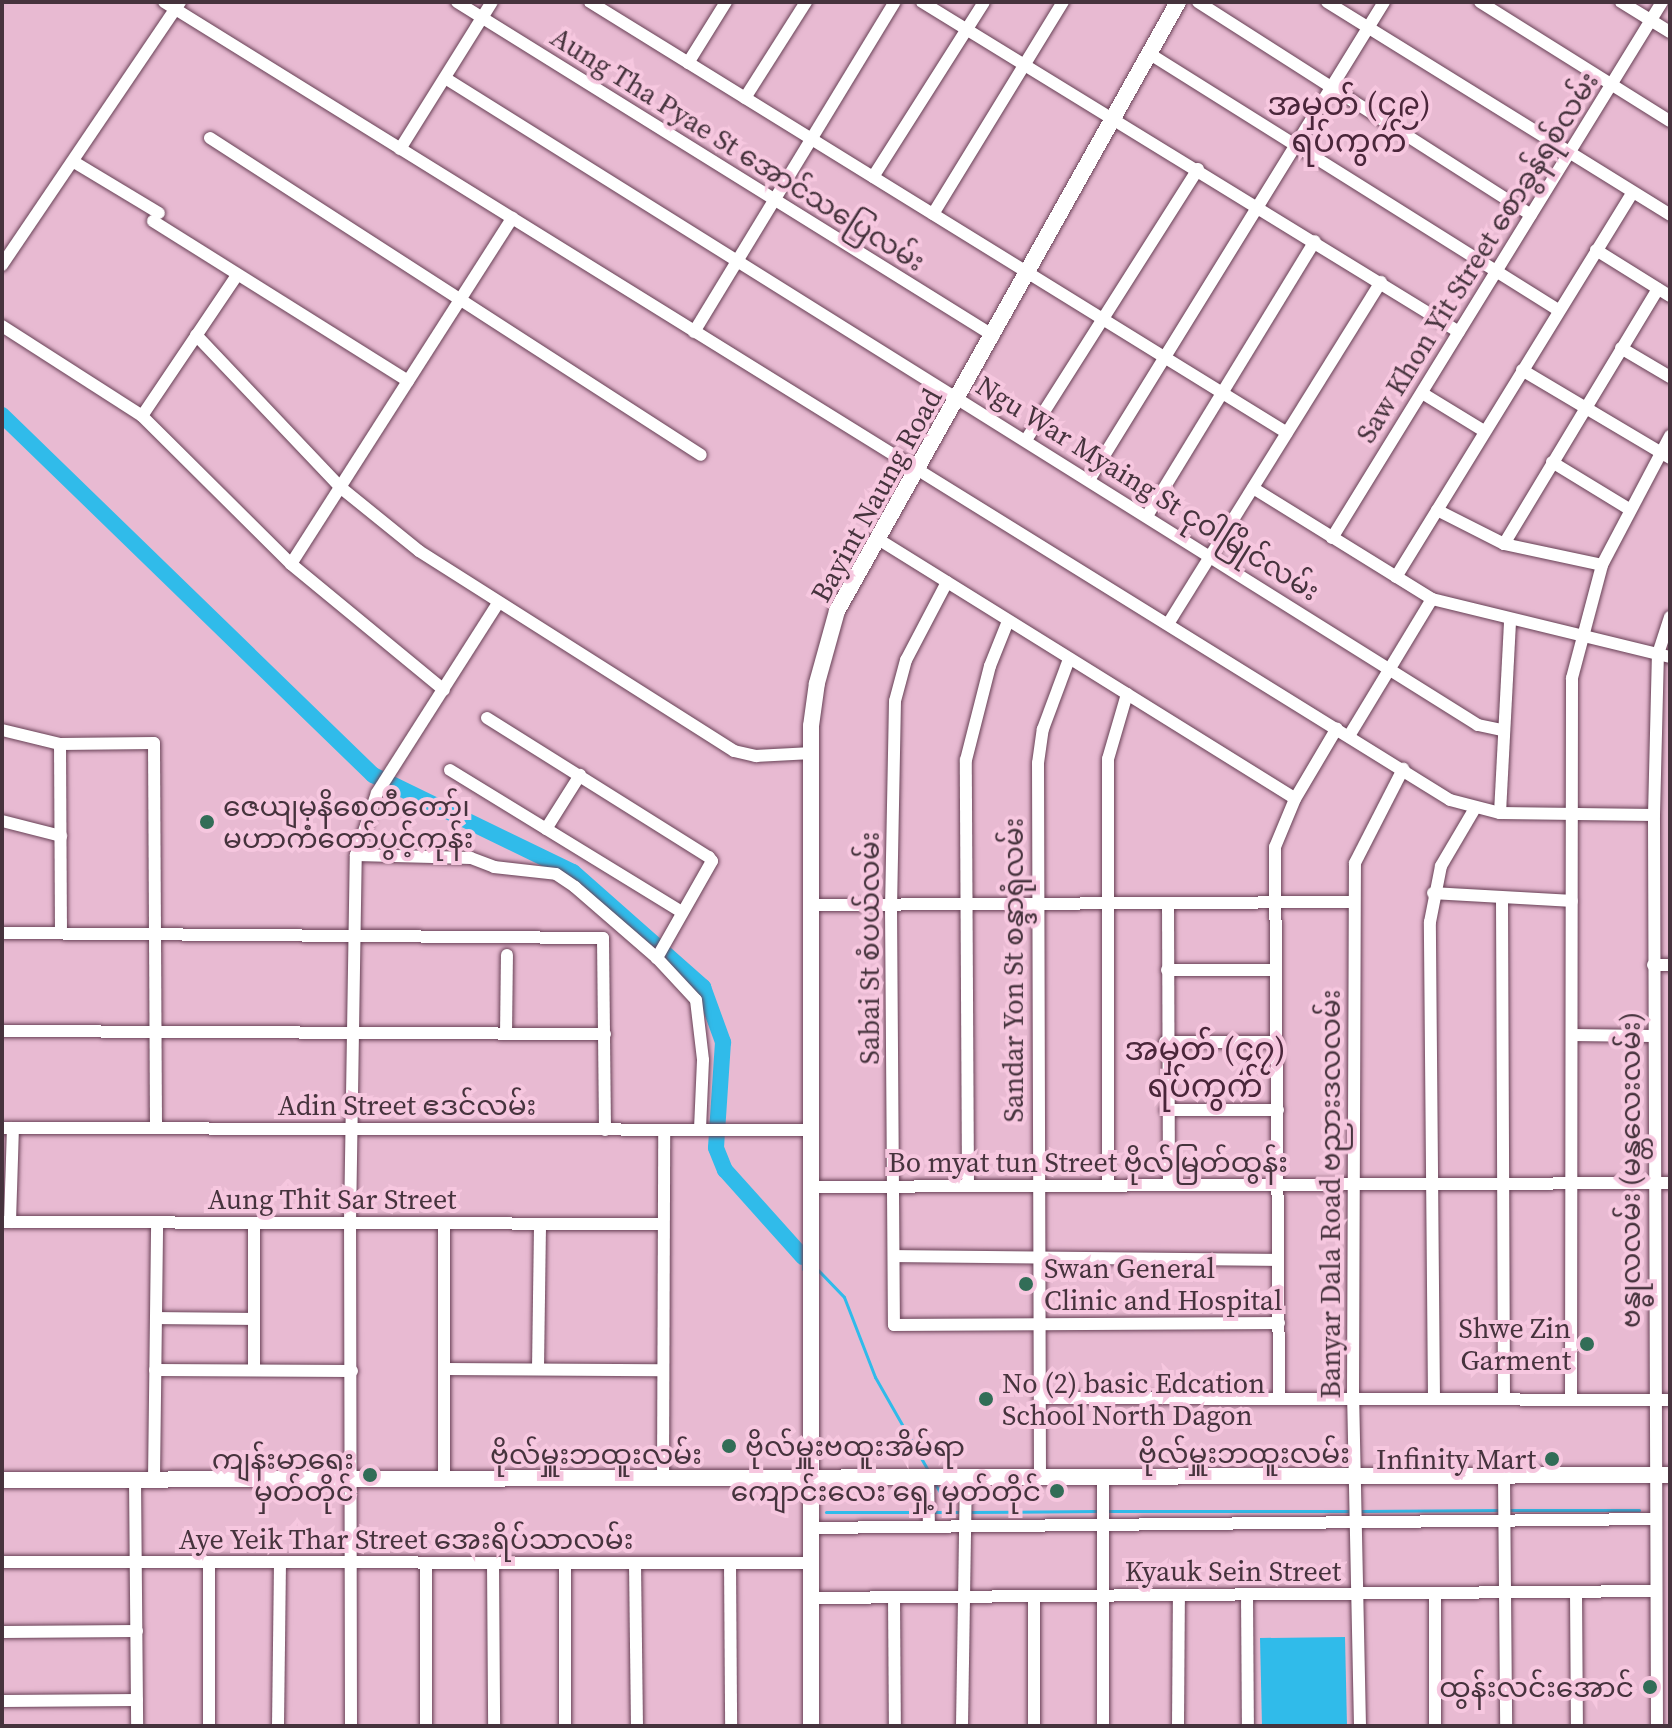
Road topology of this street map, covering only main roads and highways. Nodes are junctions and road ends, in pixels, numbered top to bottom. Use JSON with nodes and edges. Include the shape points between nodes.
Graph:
{"nodes":[{"id":1,"x":1178,"y":2,"type":"edge"},
{"id":2,"x":1663,"y":1475,"type":"edge"},
{"id":3,"x":811,"y":1479,"type":"junction"},
{"id":4,"x":2,"y":1480,"type":"edge"},
{"id":5,"x":811,"y":1726,"type":"edge"}],
"edges":[{"from":1,"to":3,"type":"main road","name":"Bayint Naung Road","via":[[837,611],[817,683],[811,753]]},
{"from":2,"to":3,"type":"main road","name":"ဗိုလ်မှူးဘထူးလမ်း","via":[[1040,1479],[966,1488]]},
{"from":3,"to":4,"type":"main road","name":"ဗိုလ်မှူးဘထူးလမ်း"},
{"from":3,"to":5,"type":"main road","name":"Bayint Naung Road"}]}
